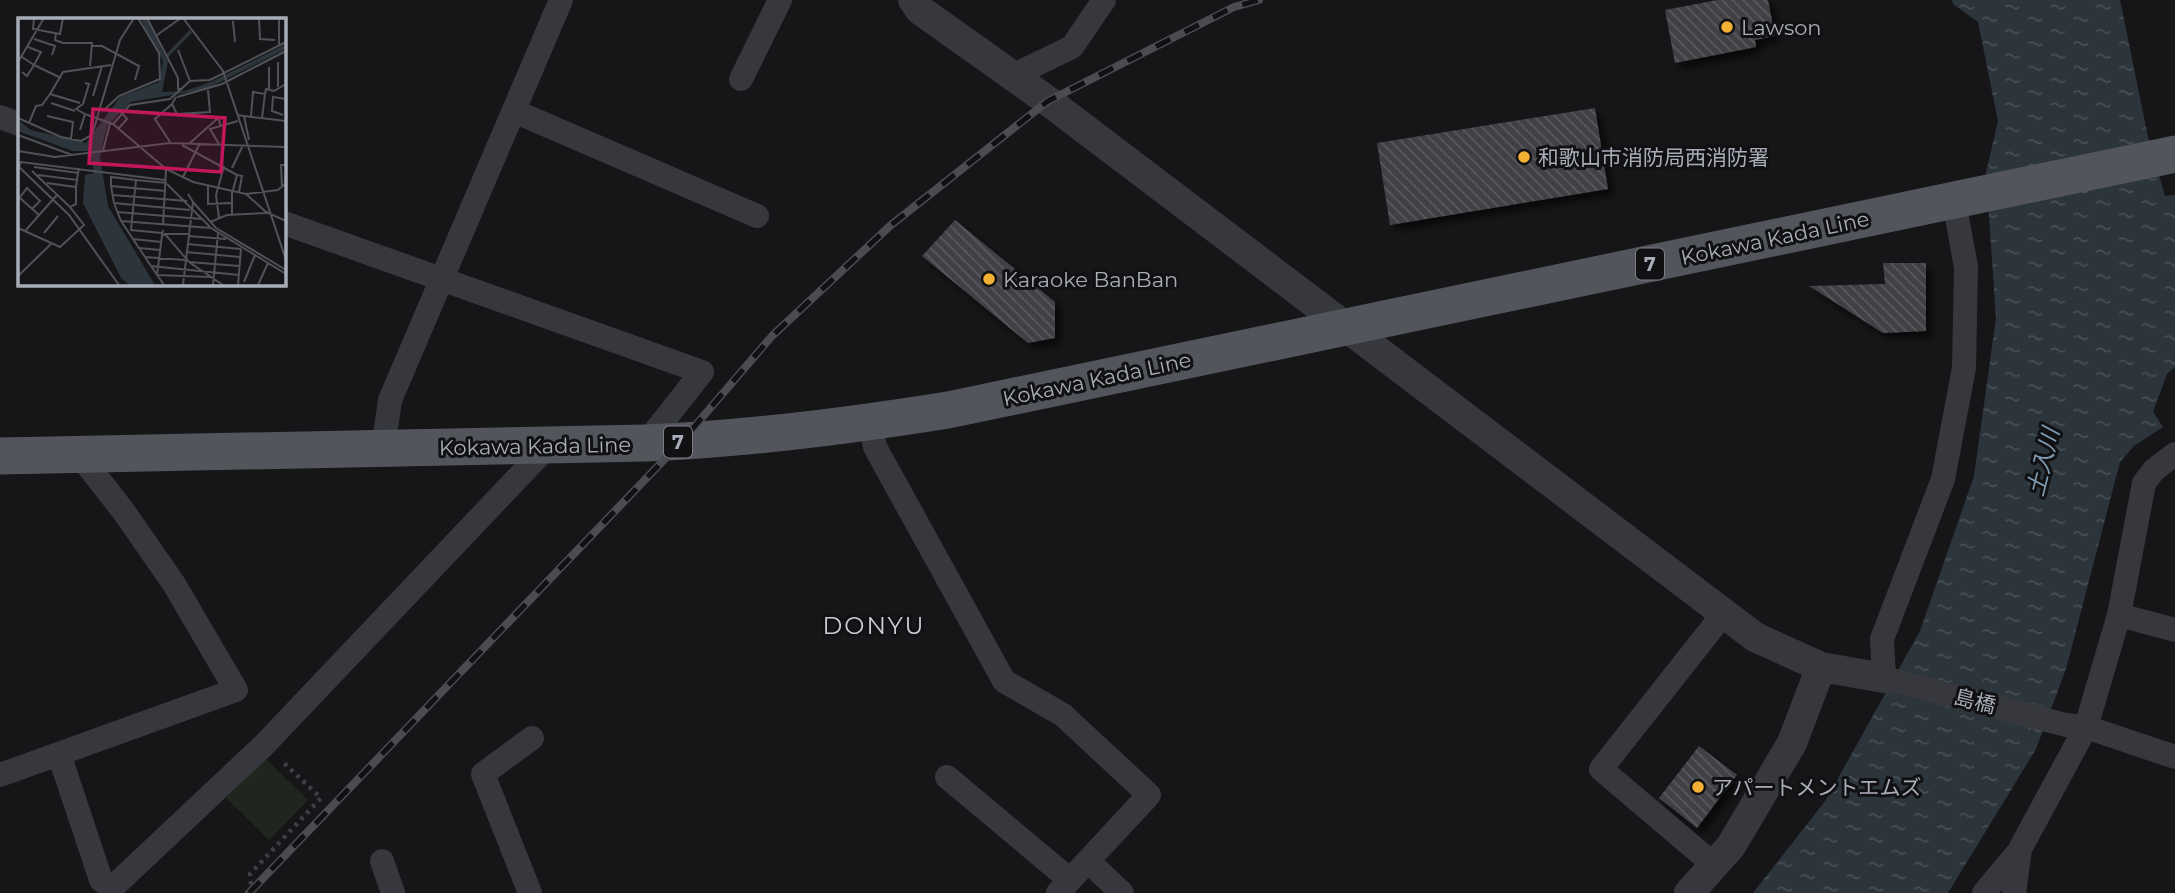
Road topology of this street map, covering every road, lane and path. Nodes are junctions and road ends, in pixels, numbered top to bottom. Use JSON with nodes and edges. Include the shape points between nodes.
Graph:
{"nodes":[{"id":1,"x":561,"y":0,"type":"edge"},
{"id":2,"x":780,"y":0,"type":"edge"},
{"id":3,"x":913,"y":0,"type":"edge"},
{"id":4,"x":1104,"y":0,"type":"edge"},
{"id":5,"x":1012,"y":76,"type":"junction"},
{"id":6,"x":741,"y":79,"type":"dead end"},
{"id":7,"x":514,"y":111,"type":"junction"},
{"id":8,"x":0,"y":117,"type":"edge"},
{"id":9,"x":18,"y":124,"type":"edge"},
{"id":10,"x":2175,"y":154,"type":"edge"},
{"id":11,"x":1954,"y":201,"type":"junction"},
{"id":12,"x":757,"y":216,"type":"dead end"},
{"id":13,"x":285,"y":223,"type":"edge"},
{"id":14,"x":442,"y":279,"type":"junction"},
{"id":15,"x":1345,"y":328,"type":"junction"},
{"id":16,"x":870,"y":422,"type":"junction"},
{"id":17,"x":646,"y":443,"type":"junction"},
{"id":18,"x":548,"y":446,"type":"junction"},
{"id":19,"x":383,"y":449,"type":"junction"},
{"id":20,"x":78,"y":453,"type":"junction"},
{"id":21,"x":2175,"y":454,"type":"edge"},
{"id":22,"x":0,"y":456,"type":"edge"},
{"id":23,"x":1724,"y":614,"type":"junction"},
{"id":24,"x":2119,"y":615,"type":"junction"},
{"id":25,"x":2175,"y":631,"type":"edge"},
{"id":26,"x":1821,"y":667,"type":"junction"},
{"id":27,"x":1884,"y":678,"type":"junction"},
{"id":28,"x":2076,"y":726,"type":"junction"},
{"id":29,"x":532,"y":738,"type":"dead end"},
{"id":30,"x":264,"y":745,"type":"junction"},
{"id":31,"x":59,"y":754,"type":"junction"},
{"id":32,"x":2175,"y":757,"type":"edge"},
{"id":33,"x":0,"y":775,"type":"edge"},
{"id":34,"x":947,"y":776,"type":"dead end"},
{"id":35,"x":2020,"y":849,"type":"junction"},
{"id":36,"x":382,"y":861,"type":"dead end"},
{"id":37,"x":1088,"y":861,"type":"junction"},
{"id":38,"x":1713,"y":864,"type":"junction"},
{"id":39,"x":1064,"y":886,"type":"edge"},
{"id":40,"x":252,"y":893,"type":"edge"},
{"id":41,"x":393,"y":893,"type":"edge"},
{"id":42,"x":530,"y":893,"type":"edge"},
{"id":43,"x":1122,"y":893,"type":"edge"},
{"id":44,"x":1689,"y":893,"type":"edge"},
{"id":45,"x":1984,"y":893,"type":"edge"},
{"id":46,"x":2014,"y":893,"type":"edge"}],
"edges":[{"from":1,"to":7,"type":"street"},
{"from":2,"to":6,"type":"street"},
{"from":3,"to":5,"type":"street","via":[[920,10]]},
{"from":4,"to":5,"type":"street","via":[[1072,47]]},
{"from":5,"to":15,"type":"street"},
{"from":7,"to":12,"type":"street"},
{"from":7,"to":14,"type":"street"},
{"from":8,"to":9,"type":"street"},
{"from":10,"to":11,"type":"main road","name":"Kokawa Kada Line","number":"7"},
{"from":11,"to":15,"type":"main road","name":"Kokawa Kada Line","number":"7"},
{"from":11,"to":27,"type":"street","via":[[1966,267],[1964,368],[1943,479],[1882,639]]},
{"from":13,"to":14,"type":"street"},
{"from":14,"to":17,"type":"street","via":[[702,372]]},
{"from":14,"to":19,"type":"street","via":[[390,400]]},
{"from":15,"to":16,"type":"main road","name":"Kokawa Kada Line","number":"7"},
{"from":15,"to":23,"type":"street"},
{"from":16,"to":17,"type":"main road","name":"Kokawa Kada Line","number":"7"},
{"from":16,"to":37,"type":"street","via":[[874,447],[1004,681],[1063,715],[1149,795]]},
{"from":17,"to":18,"type":"main road","name":"Kokawa Kada Line","number":"7"},
{"from":18,"to":19,"type":"main road","name":"Kokawa Kada Line","number":"7"},
{"from":18,"to":30,"type":"street"},
{"from":19,"to":20,"type":"main road","name":"Kokawa Kada Line","number":"7"},
{"from":20,"to":22,"type":"main road","name":"Kokawa Kada Line","number":"7"},
{"from":20,"to":31,"type":"street","via":[[174,584],[236,690]]},
{"from":21,"to":24,"type":"street","via":[[2144,483]]},
{"from":23,"to":26,"type":"street","via":[[1755,637]]},
{"from":23,"to":38,"type":"street","via":[[1601,769]]},
{"from":24,"to":25,"type":"street"},
{"from":24,"to":28,"type":"street"},
{"from":26,"to":27,"type":"street"},
{"from":26,"to":38,"type":"street","via":[[1792,743],[1731,846]]},
{"from":27,"to":28,"type":"street","name":"島橋"},
{"from":28,"to":32,"type":"street","name":"島橋"},
{"from":28,"to":35,"type":"street"},
{"from":29,"to":42,"type":"street","via":[[483,774]]},
{"from":30,"to":31,"type":"street","via":[[112,888],[102,880]]},
{"from":30,"to":40,"type":"path","via":[[321,798],[250,874]]},
{"from":31,"to":33,"type":"street"},
{"from":34,"to":39,"type":"street"},
{"from":35,"to":45,"type":"street"},
{"from":35,"to":46,"type":"street"},
{"from":36,"to":41,"type":"street"},
{"from":37,"to":39,"type":"street"},
{"from":37,"to":43,"type":"street"},
{"from":38,"to":44,"type":"street"}]}
